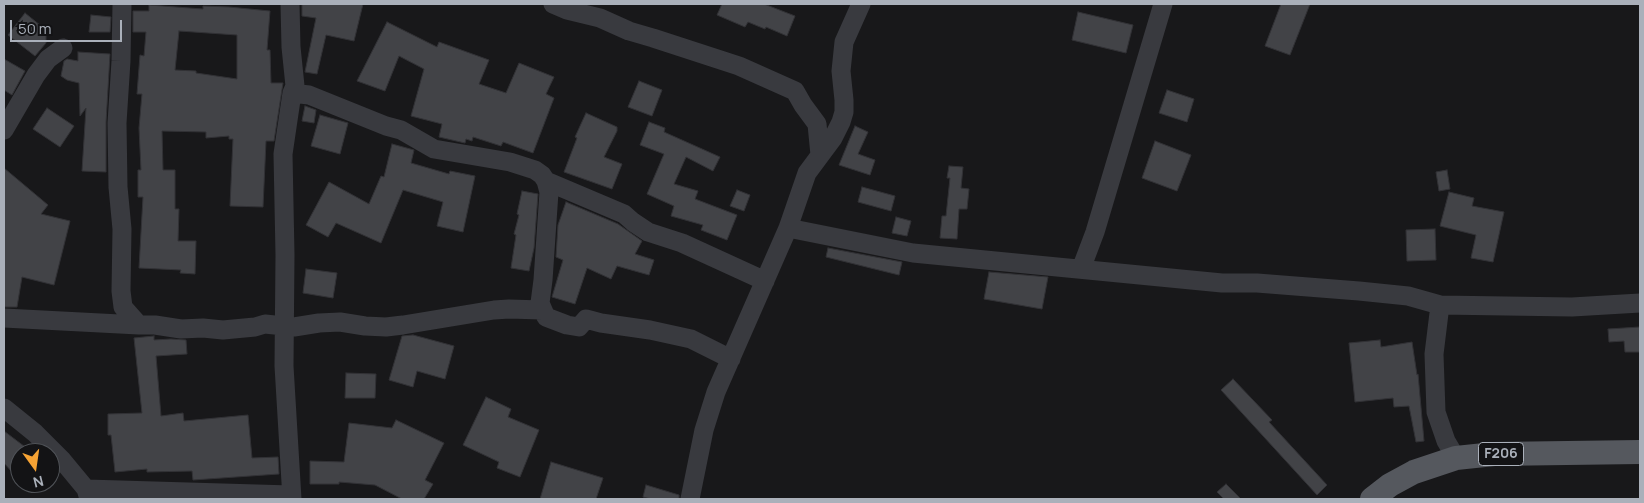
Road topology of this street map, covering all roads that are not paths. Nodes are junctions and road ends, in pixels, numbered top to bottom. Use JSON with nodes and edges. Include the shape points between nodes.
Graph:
{"nodes":[{"id":1,"x":122,"y":4,"type":"edge"},
{"id":2,"x":290,"y":4,"type":"edge"},
{"id":3,"x":554,"y":4,"type":"edge"},
{"id":4,"x":861,"y":4,"type":"edge"},
{"id":5,"x":1163,"y":4,"type":"edge"},
{"id":6,"x":63,"y":48,"type":"dead end"},
{"id":7,"x":292,"y":93,"type":"junction"},
{"id":8,"x":4,"y":130,"type":"edge"},
{"id":9,"x":820,"y":155,"type":"junction"},
{"id":10,"x":546,"y":181,"type":"junction"},
{"id":11,"x":788,"y":228,"type":"junction"},
{"id":12,"x":1081,"y":269,"type":"junction"},
{"id":13,"x":766,"y":281,"type":"junction"},
{"id":14,"x":1640,"y":303,"type":"edge"},
{"id":15,"x":1440,"y":305,"type":"junction"},
{"id":16,"x":542,"y":310,"type":"junction"},
{"id":17,"x":4,"y":318,"type":"edge"},
{"id":18,"x":140,"y":325,"type":"junction"},
{"id":19,"x":284,"y":326,"type":"junction"},
{"id":20,"x":731,"y":359,"type":"junction"},
{"id":21,"x":4,"y":408,"type":"edge"},
{"id":22,"x":1640,"y":452,"type":"edge"},
{"id":23,"x":1456,"y":458,"type":"junction"},
{"id":24,"x":88,"y":497,"type":"edge"},
{"id":25,"x":291,"y":497,"type":"edge"},
{"id":26,"x":690,"y":499,"type":"edge"},
{"id":27,"x":1372,"y":499,"type":"edge"}],
"edges":[{"from":1,"to":18,"type":"street","via":[[117,123],[122,292],[123,306]]},
{"from":2,"to":7,"type":"street","via":[[295,86]]},
{"from":3,"to":9,"type":"street","via":[[740,66],[795,91],[817,124]]},
{"from":4,"to":9,"type":"street","via":[[844,42],[841,71],[844,112],[833,138]]},
{"from":5,"to":12,"type":"street"},
{"from":6,"to":8,"type":"street","via":[[42,67]]},
{"from":7,"to":10,"type":"street","via":[[309,96],[401,130],[434,149],[510,162],[535,170]]},
{"from":7,"to":19,"type":"street","via":[[282,154]]},
{"from":9,"to":11,"type":"street","via":[[807,173]]},
{"from":10,"to":13,"type":"street","via":[[624,214],[648,232],[682,243]]},
{"from":10,"to":16,"type":"street","via":[[549,192]]},
{"from":11,"to":12,"type":"street","via":[[913,253]]},
{"from":11,"to":13,"type":"street"},
{"from":12,"to":15,"type":"street","via":[[1222,283],[1359,291],[1408,296]]},
{"from":13,"to":20,"type":"street"},
{"from":14,"to":15,"type":"street","via":[[1572,308]]},
{"from":15,"to":23,"type":"street","via":[[1434,354],[1436,412]]},
{"from":16,"to":19,"type":"street","via":[[510,309],[386,327],[340,322]]},
{"from":16,"to":20,"type":"street","via":[[546,318],[567,325],[579,327],[586,319],[691,339]]},
{"from":17,"to":18,"type":"street"},
{"from":18,"to":19,"type":"street","via":[[223,330],[266,324]]},
{"from":19,"to":25,"type":"street"},
{"from":20,"to":26,"type":"street","via":[[704,430]]},
{"from":21,"to":24,"type":"street","via":[[62,460]]},
{"from":22,"to":23,"type":"main road","number":"F206","via":[[1494,454]]},
{"from":23,"to":27,"type":"main road","number":"F206","via":[[1414,472]]},
{"from":24,"to":25,"type":"street"}]}
